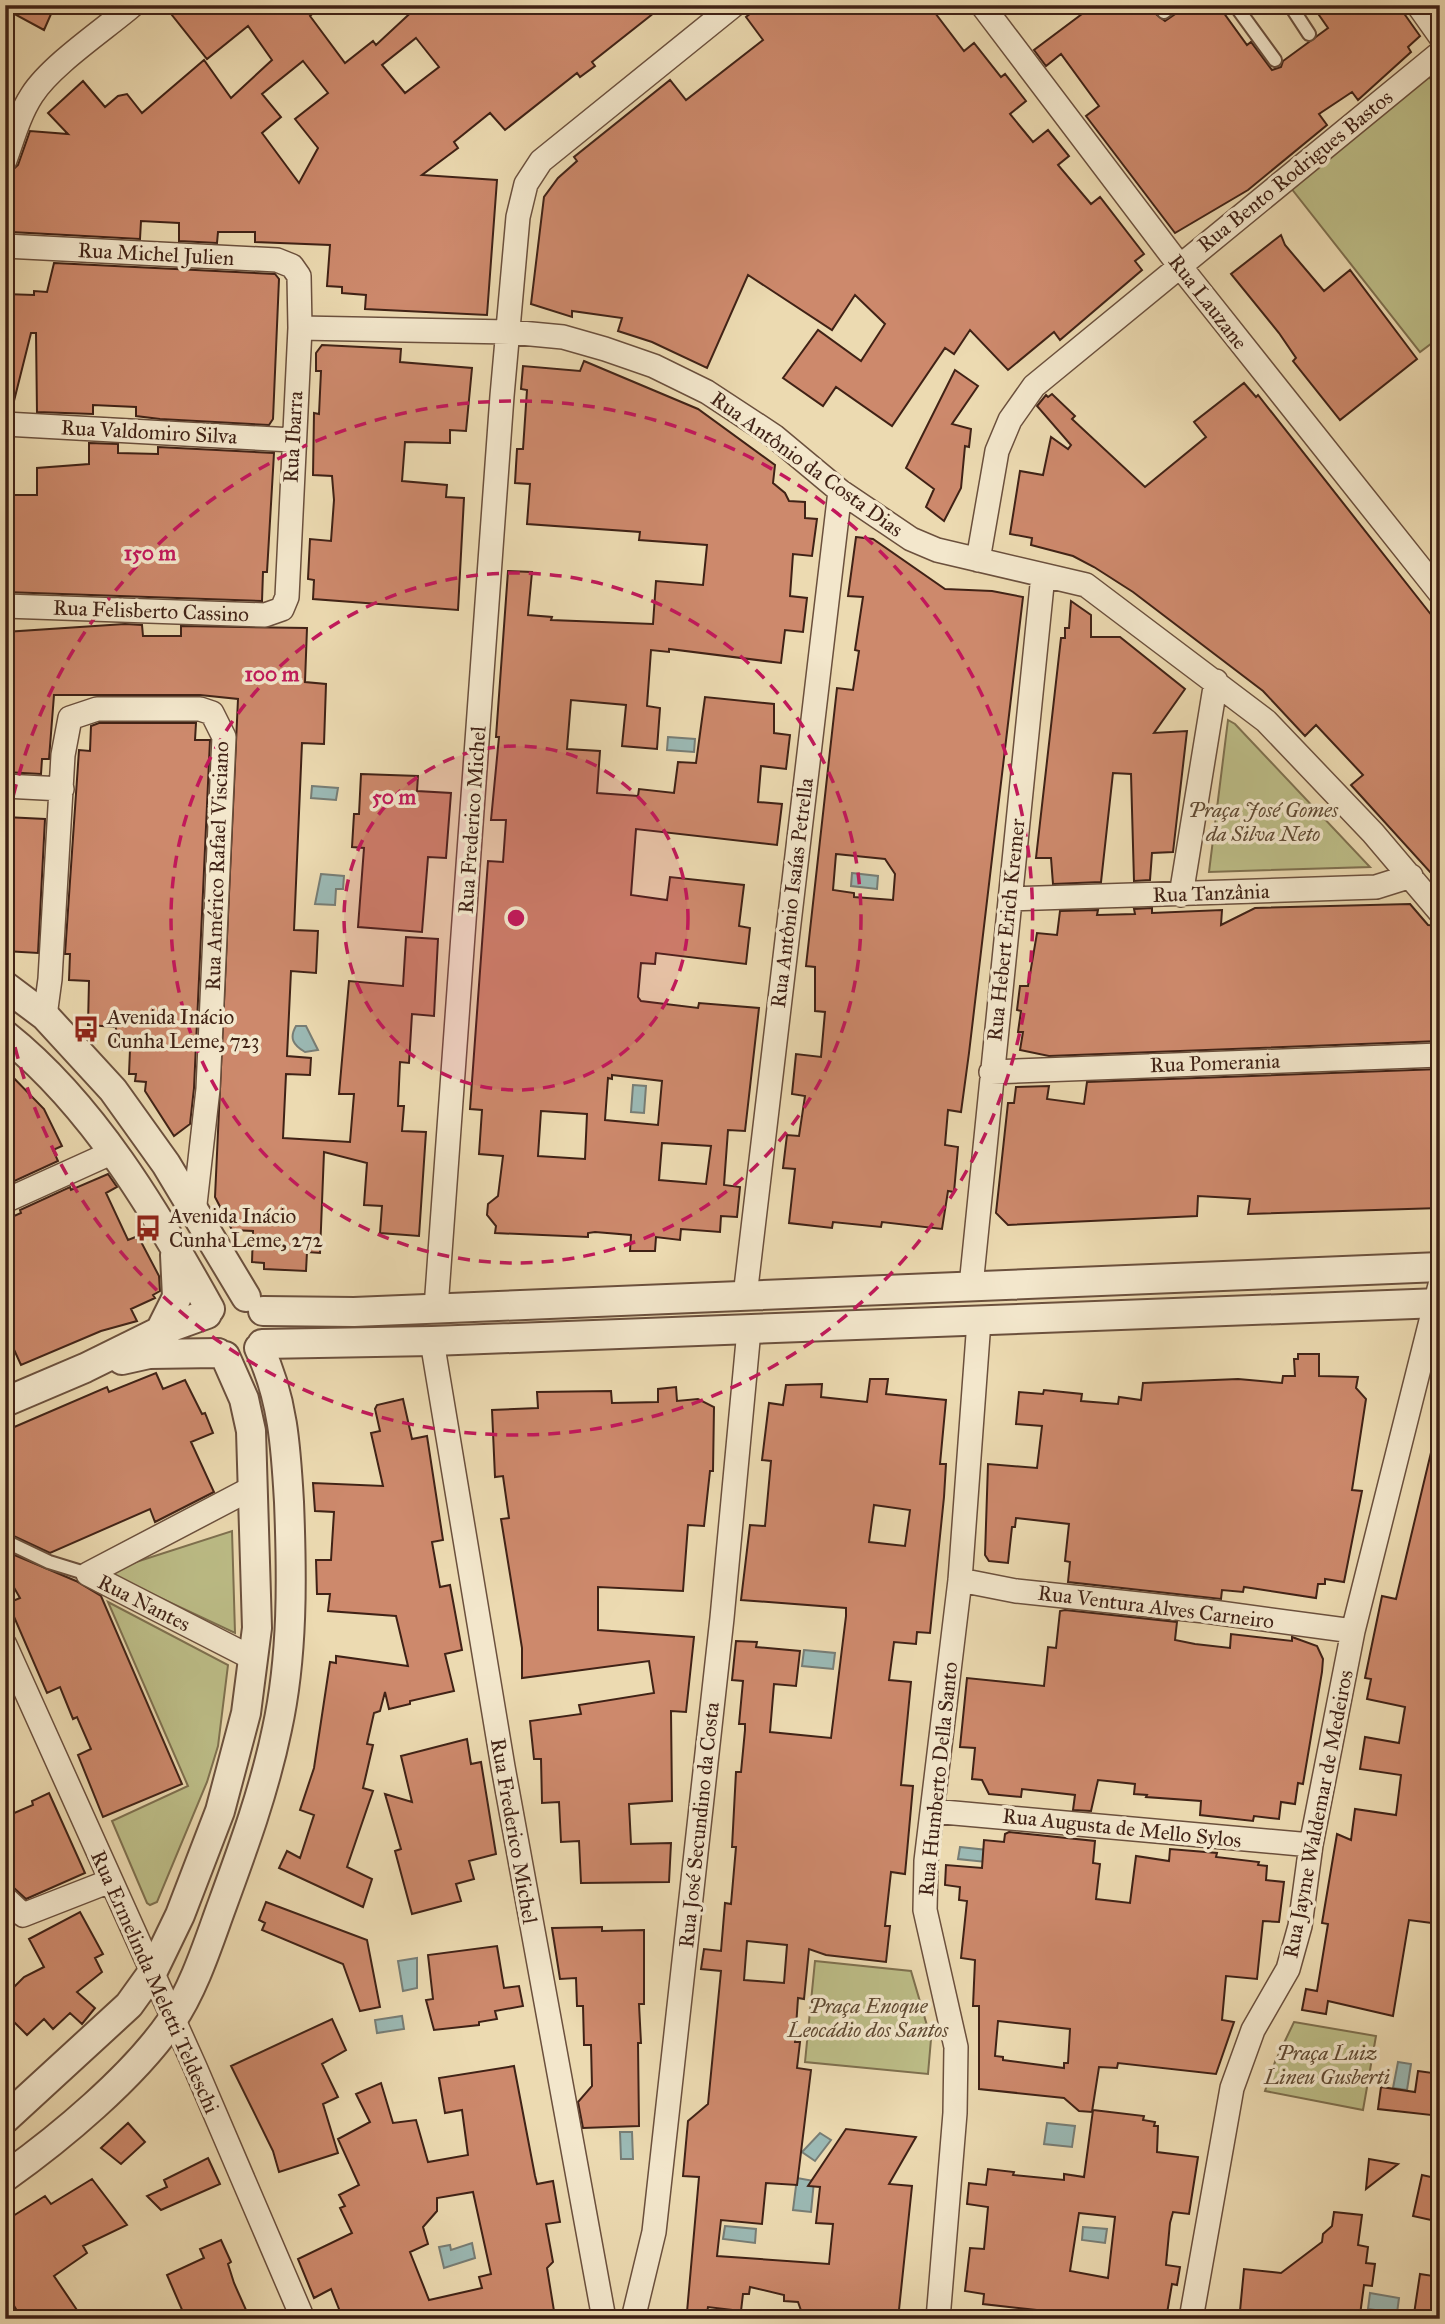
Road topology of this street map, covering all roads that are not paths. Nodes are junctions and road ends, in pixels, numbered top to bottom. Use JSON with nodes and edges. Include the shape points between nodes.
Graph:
{"nodes":[{"id":1,"x":134,"y":5,"type":"edge"},
{"id":2,"x":734,"y":5,"type":"edge"},
{"id":3,"x":982,"y":5,"type":"edge"},
{"id":4,"x":1235,"y":5,"type":"edge"},
{"id":5,"x":1290,"y":5,"type":"edge"},
{"id":6,"x":1418,"y":5,"type":"edge"},
{"id":7,"x":1309,"y":34,"type":"dead end"},
{"id":8,"x":1440,"y":36,"type":"edge"},
{"id":9,"x":1440,"y":53,"type":"edge"},
{"id":10,"x":1275,"y":60,"type":"dead end"},
{"id":11,"x":5,"y":160,"type":"edge"},
{"id":12,"x":5,"y":246,"type":"edge"},
{"id":13,"x":1179,"y":265,"type":"junction"},
{"id":14,"x":299,"y":276,"type":"joint"},
{"id":15,"x":300,"y":328,"type":"junction"},
{"id":16,"x":510,"y":332,"type":"junction"},
{"id":17,"x":5,"y":424,"type":"edge"},
{"id":18,"x":292,"y":440,"type":"junction"},
{"id":19,"x":840,"y":491,"type":"junction"},
{"id":20,"x":978,"y":560,"type":"junction"},
{"id":21,"x":1043,"y":575,"type":"junction"},
{"id":22,"x":1440,"y":593,"type":"edge"},
{"id":23,"x":287,"y":597,"type":"joint"},
{"id":24,"x":5,"y":606,"type":"edge"},
{"id":25,"x":1216,"y":681,"type":"junction"},
{"id":26,"x":5,"y":786,"type":"edge"},
{"id":27,"x":62,"y":789,"type":"junction"},
{"id":28,"x":1411,"y":876,"type":"junction"},
{"id":29,"x":1181,"y":895,"type":"junction"},
{"id":30,"x":1010,"y":900,"type":"junction"},
{"id":31,"x":1440,"y":912,"type":"edge"},
{"id":32,"x":5,"y":986,"type":"edge"},
{"id":33,"x":45,"y":1016,"type":"junction"},
{"id":34,"x":5,"y":1035,"type":"edge"},
{"id":35,"x":1440,"y":1055,"type":"edge"},
{"id":36,"x":991,"y":1072,"type":"junction"},
{"id":37,"x":111,"y":1153,"type":"junction"},
{"id":38,"x":5,"y":1201,"type":"edge"},
{"id":39,"x":194,"y":1213,"type":"junction"},
{"id":40,"x":171,"y":1239,"type":"junction"},
{"id":41,"x":1440,"y":1267,"type":"edge"},
{"id":42,"x":971,"y":1286,"type":"junction"},
{"id":43,"x":745,"y":1296,"type":"junction"},
{"id":44,"x":1438,"y":1297,"type":"edge"},
{"id":45,"x":254,"y":1304,"type":"junction"},
{"id":46,"x":436,"y":1308,"type":"junction"},
{"id":47,"x":209,"y":1312,"type":"junction"},
{"id":48,"x":979,"y":1321,"type":"junction"},
{"id":49,"x":749,"y":1330,"type":"junction"},
{"id":50,"x":160,"y":1331,"type":"junction"},
{"id":51,"x":432,"y":1342,"type":"junction"},
{"id":52,"x":261,"y":1346,"type":"junction"},
{"id":53,"x":222,"y":1354,"type":"junction"},
{"id":54,"x":85,"y":1368,"type":"junction"},
{"id":55,"x":5,"y":1402,"type":"edge"},
{"id":56,"x":252,"y":1488,"type":"junction"},
{"id":57,"x":5,"y":1541,"type":"edge"},
{"id":58,"x":88,"y":1574,"type":"junction"},
{"id":59,"x":960,"y":1580,"type":"junction"},
{"id":60,"x":1353,"y":1631,"type":"junction"},
{"id":61,"x":5,"y":1645,"type":"edge"},
{"id":62,"x":254,"y":1659,"type":"junction"},
{"id":63,"x":932,"y":1811,"type":"junction"},
{"id":64,"x":1311,"y":1845,"type":"junction"},
{"id":65,"x":110,"y":1881,"type":"junction"},
{"id":66,"x":5,"y":1898,"type":"edge"},
{"id":67,"x":152,"y":1973,"type":"junction"},
{"id":68,"x":173,"y":2019,"type":"junction"},
{"id":69,"x":5,"y":2119,"type":"edge"},
{"id":70,"x":5,"y":2177,"type":"edge"},
{"id":71,"x":303,"y":2319,"type":"edge"},
{"id":72,"x":604,"y":2319,"type":"edge"},
{"id":73,"x":633,"y":2319,"type":"edge"},
{"id":74,"x":938,"y":2319,"type":"edge"},
{"id":75,"x":1191,"y":2319,"type":"edge"}],
"edges":[{"from":1,"to":11,"type":"street","via":[[33,93]]},
{"from":2,"to":16,"type":"street","name":"Rua Frederico Michel","via":[[541,161],[526,184],[519,217]]},
{"from":3,"to":13,"type":"street","name":"Rua Lauzane"},
{"from":4,"to":10,"type":"lane"},
{"from":5,"to":7,"type":"lane"},
{"from":6,"to":8,"type":"street"},
{"from":9,"to":13,"type":"street","name":"Rua Bento Rodrigues Bastos"},
{"from":12,"to":14,"type":"street","name":"Rua Michel Julien","via":[[277,260],[292,266]]},
{"from":13,"to":20,"type":"street","name":"Rua Bento Rodrigues Bastos","via":[[1026,397],[997,451]]},
{"from":13,"to":22,"type":"street","name":"Rua Lauzane"},
{"from":14,"to":15,"type":"street","name":"Rua Ibarra"},
{"from":15,"to":16,"type":"street","name":"Rua Antônio da Costa Dias"},
{"from":15,"to":18,"type":"street","name":"Rua Ibarra"},
{"from":16,"to":19,"type":"street","name":"Rua Antônio da Costa Dias","via":[[563,337],[664,371],[707,392],[774,436]]},
{"from":16,"to":46,"type":"street","name":"Rua Frederico Michel"},
{"from":17,"to":18,"type":"street","name":"Rua Valdomiro Silva"},
{"from":18,"to":23,"type":"street","name":"Rua Ibarra"},
{"from":19,"to":20,"type":"street","name":"Rua Antônio da Costa Dias","via":[[911,539]]},
{"from":19,"to":43,"type":"street","name":"Rua Antônio Isaías Petrella"},
{"from":20,"to":21,"type":"street","name":"Rua Antônio da Costa Dias"},
{"from":21,"to":25,"type":"street","name":"Rua Antônio da Costa Dias","via":[[1086,585]]},
{"from":21,"to":30,"type":"street","name":"Rua Hebert Erich Kremer"},
{"from":23,"to":24,"type":"street","name":"Rua Felisberto Cassino","via":[[282,609],[265,615]]},
{"from":25,"to":28,"type":"street","name":"Rua Antônio da Costa Dias","via":[[1266,721]]},
{"from":25,"to":29,"type":"street"},
{"from":26,"to":27,"type":"street"},
{"from":27,"to":33,"type":"street","name":"Rua Américo Rafael Visciano"},
{"from":27,"to":39,"type":"street","name":"Rua Américo Rafael Visciano","via":[[66,730],[70,718],[81,712],[200,709],[212,713],[219,723],[224,737],[208,1089]]},
{"from":28,"to":29,"type":"street","name":"Rua Tanzânia","via":[[1376,887]]},
{"from":28,"to":31,"type":"street","name":"Rua Antônio da Costa Dias"},
{"from":29,"to":30,"type":"street","name":"Rua Tanzânia"},
{"from":30,"to":36,"type":"street","name":"Rua Hebert Erich Kremer"},
{"from":32,"to":33,"type":"street"},
{"from":33,"to":39,"type":"street","via":[[113,1090],[166,1164]]},
{"from":34,"to":37,"type":"street","via":[[39,1062]]},
{"from":35,"to":36,"type":"street","name":"Rua Pomerania"},
{"from":36,"to":42,"type":"street","name":"Rua Hebert Erich Kremer"},
{"from":37,"to":38,"type":"street"},
{"from":37,"to":40,"type":"street"},
{"from":39,"to":45,"type":"street"},
{"from":40,"to":47,"type":"street"},
{"from":40,"to":50,"type":"street","via":[[178,1266],[177,1297]]},
{"from":41,"to":42,"type":"street"},
{"from":42,"to":43,"type":"street"},
{"from":43,"to":46,"type":"street"},
{"from":44,"to":48,"type":"street"},
{"from":44,"to":60,"type":"street","name":"Rua Jayme Waldemar de Medeiros"},
{"from":45,"to":46,"type":"street"},
{"from":45,"to":47,"type":"street","via":[[226,1297]]},
{"from":45,"to":52,"type":"street","via":[[267,1329]]},
{"from":47,"to":50,"type":"street"},
{"from":47,"to":53,"type":"street","via":[[205,1331]]},
{"from":48,"to":49,"type":"street"},
{"from":48,"to":59,"type":"street","name":"Rua Humberto Della Santo"},
{"from":49,"to":51,"type":"street"},
{"from":49,"to":73,"type":"street","name":"Rua José Secundino da Costa","via":[[654,2232]]},
{"from":50,"to":54,"type":"street"},
{"from":51,"to":52,"type":"street"},
{"from":51,"to":72,"type":"street","name":"Rua Frederico Michel","via":[[503,1767]]},
{"from":52,"to":53,"type":"street","via":[[240,1358]]},
{"from":52,"to":68,"type":"street","via":[[278,1393],[288,1486],[291,1595],[280,1714],[256,1814],[206,1950]]},
{"from":53,"to":54,"type":"street","via":[[149,1354]]},
{"from":53,"to":56,"type":"street","via":[[244,1399],[251,1431]]},
{"from":54,"to":55,"type":"street"},
{"from":56,"to":58,"type":"street","name":"Rua Nantes"},
{"from":56,"to":62,"type":"street","via":[[257,1601]]},
{"from":57,"to":58,"type":"lane"},
{"from":58,"to":62,"type":"street","name":"Rua Nantes"},
{"from":59,"to":60,"type":"street","name":"Rua Ventura Alves Carneiro","via":[[1016,1591]]},
{"from":59,"to":63,"type":"street","name":"Rua Humberto Della Santo"},
{"from":60,"to":64,"type":"street","name":"Rua Jayme Waldemar de Medeiros"},
{"from":61,"to":65,"type":"street","name":"Rua Ermelinda Meletti Teldeschi"},
{"from":62,"to":67,"type":"street","via":[[246,1713],[220,1811],[180,1916]]},
{"from":63,"to":64,"type":"street","name":"Rua Augusta de Mello Sylos"},
{"from":63,"to":74,"type":"street","name":"Rua Humberto Della Santo","via":[[925,1910],[956,2047]]},
{"from":64,"to":75,"type":"street","name":"Rua Jayme Waldemar de Medeiros","via":[[1300,1926],[1288,1969],[1253,2030],[1232,2088]]},
{"from":65,"to":66,"type":"street","via":[[23,1915]]},
{"from":65,"to":67,"type":"street","name":"Rua Ermelinda Meletti Teldeschi"},
{"from":67,"to":68,"type":"street","name":"Rua Ermelinda Meletti Teldeschi"},
{"from":67,"to":69,"type":"street","via":[[129,2006]]},
{"from":68,"to":70,"type":"street","via":[[114,2085]]},
{"from":68,"to":71,"type":"street","name":"Rua Ermelinda Meletti Teldeschi"}]}
